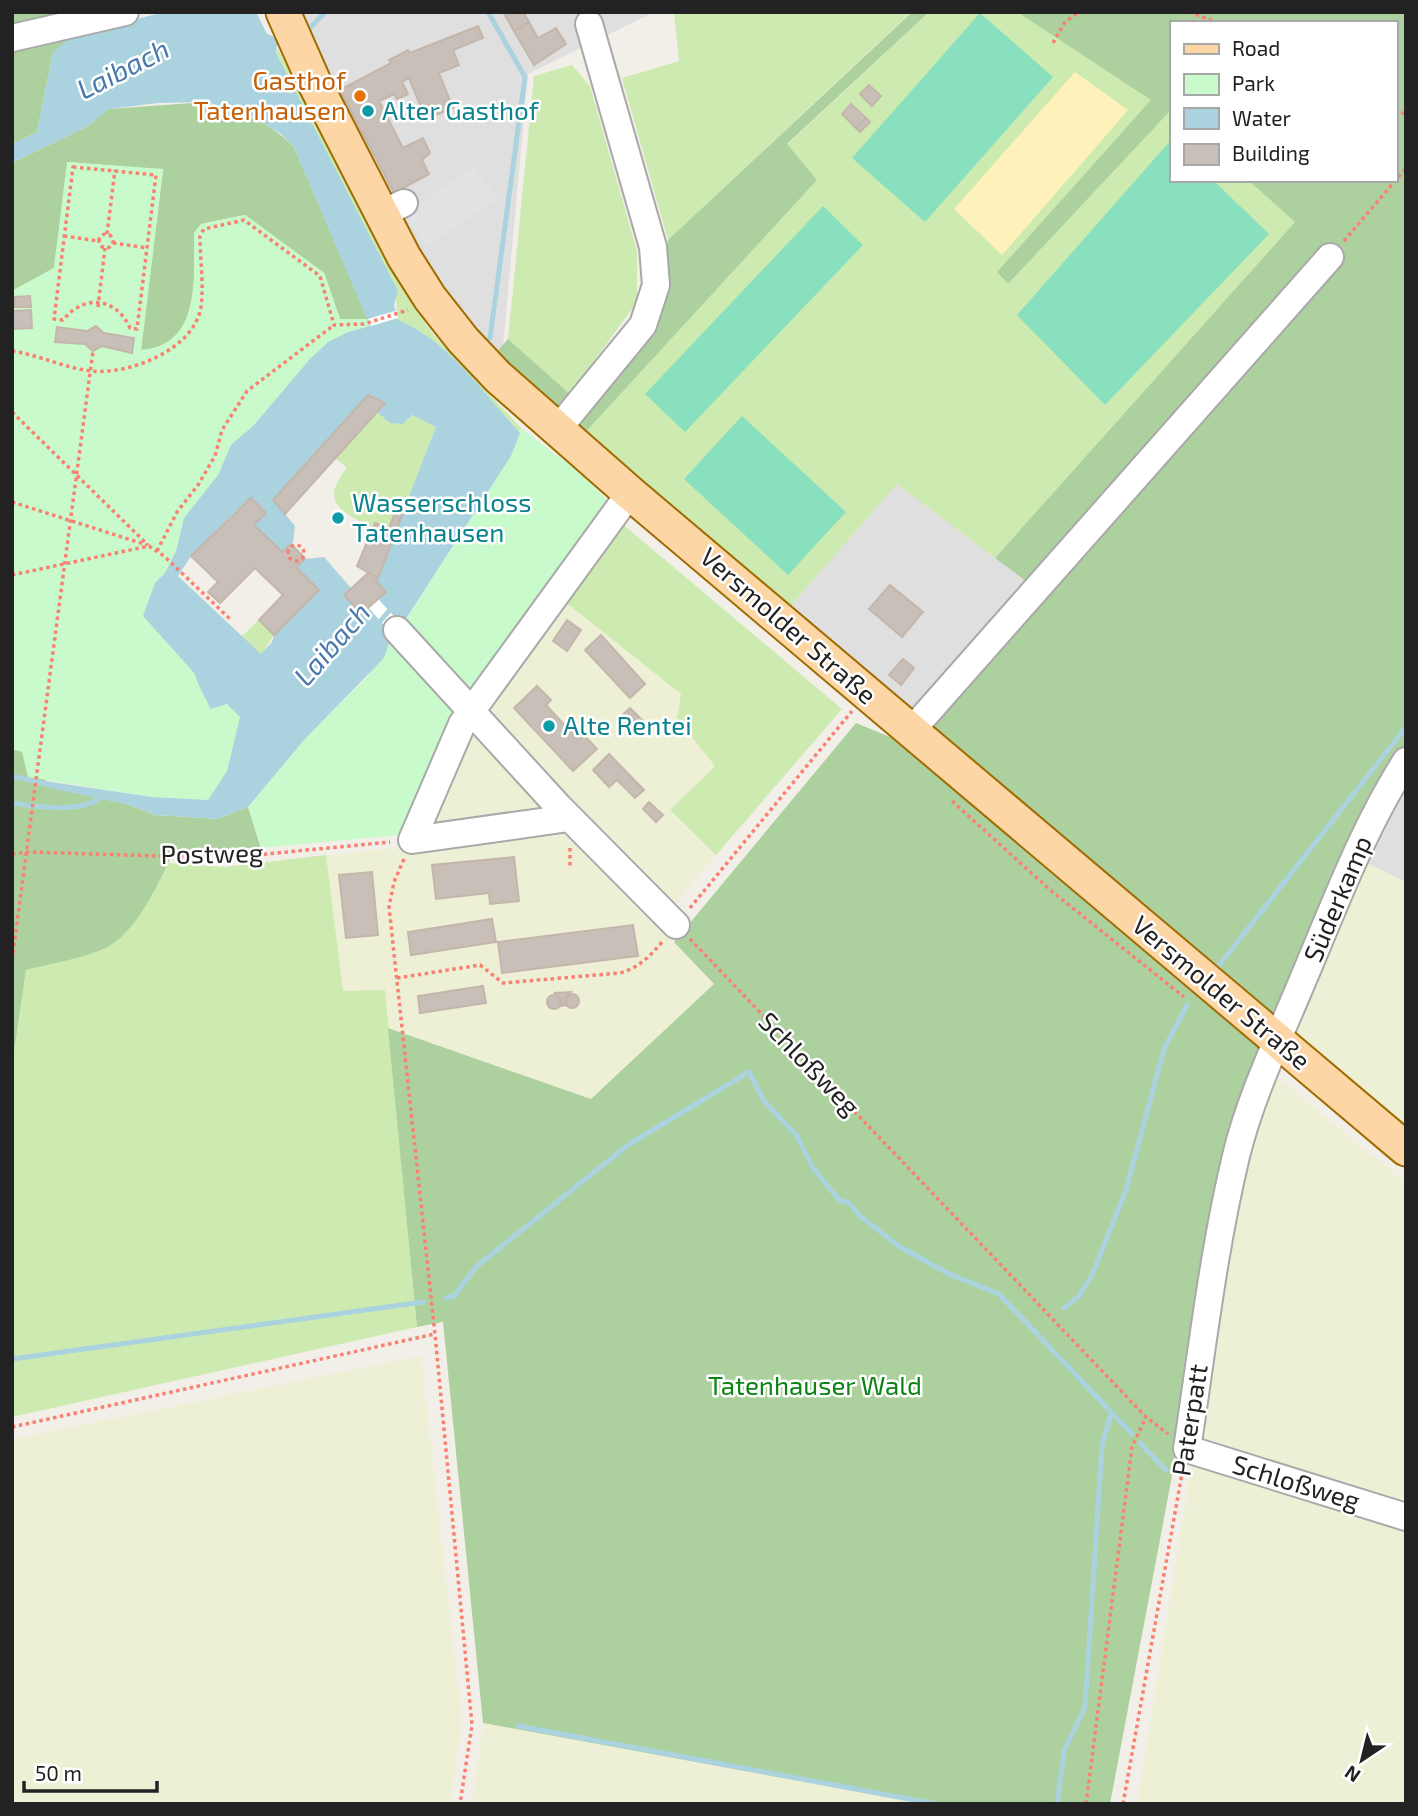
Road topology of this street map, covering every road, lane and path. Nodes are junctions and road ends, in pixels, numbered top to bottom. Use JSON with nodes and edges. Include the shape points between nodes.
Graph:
{"nodes":[{"id":1,"x":125,"y":12,"type":"edge"},
{"id":2,"x":283,"y":12,"type":"edge"},
{"id":3,"x":1079,"y":12,"type":"edge"},
{"id":4,"x":1189,"y":12,"type":"edge"},
{"id":5,"x":1214,"y":21,"type":"edge"},
{"id":6,"x":589,"y":24,"type":"dead end"},
{"id":7,"x":12,"y":38,"type":"edge"},
{"id":8,"x":1054,"y":43,"type":"dead end"},
{"id":9,"x":115,"y":170,"type":"junction"},
{"id":10,"x":1394,"y":182,"type":"edge"},
{"id":11,"x":107,"y":234,"type":"junction"},
{"id":12,"x":64,"y":236,"type":"junction"},
{"id":13,"x":98,"y":241,"type":"junction"},
{"id":14,"x":113,"y":243,"type":"junction"},
{"id":15,"x":105,"y":248,"type":"junction"},
{"id":16,"x":147,"y":248,"type":"junction"},
{"id":17,"x":1330,"y":257,"type":"joint"},
{"id":18,"x":98,"y":304,"type":"junction"},
{"id":19,"x":396,"y":314,"type":"dead end"},
{"id":20,"x":334,"y":324,"type":"junction"},
{"id":21,"x":12,"y":351,"type":"edge"},
{"id":22,"x":93,"y":351,"type":"dead end"},
{"id":23,"x":90,"y":371,"type":"junction"},
{"id":24,"x":12,"y":412,"type":"edge"},
{"id":25,"x":557,"y":430,"type":"junction"},
{"id":26,"x":76,"y":472,"type":"junction"},
{"id":27,"x":630,"y":493,"type":"junction"},
{"id":28,"x":12,"y":502,"type":"edge"},
{"id":29,"x":69,"y":520,"type":"junction"},
{"id":30,"x":149,"y":546,"type":"junction"},
{"id":31,"x":157,"y":551,"type":"junction"},
{"id":32,"x":290,"y":559,"type":"joint"},
{"id":33,"x":63,"y":565,"type":"junction"},
{"id":34,"x":12,"y":575,"type":"edge"},
{"id":35,"x":231,"y":620,"type":"dead end"},
{"id":36,"x":397,"y":630,"type":"dead end"},
{"id":37,"x":472,"y":710,"type":"junction"},
{"id":38,"x":853,"y":710,"type":"dead end"},
{"id":39,"x":911,"y":731,"type":"junction"},
{"id":40,"x":1406,"y":761,"type":"edge"},
{"id":41,"x":569,"y":818,"type":"junction"},
{"id":42,"x":412,"y":839,"type":"junction"},
{"id":43,"x":28,"y":852,"type":"junction"},
{"id":44,"x":12,"y":855,"type":"edge"},
{"id":45,"x":676,"y":925,"type":"junction"},
{"id":46,"x":12,"y":961,"type":"edge"},
{"id":47,"x":397,"y":978,"type":"junction"},
{"id":48,"x":1278,"y":1041,"type":"junction"},
{"id":49,"x":1406,"y":1149,"type":"edge"},
{"id":50,"x":435,"y":1334,"type":"junction"},
{"id":51,"x":12,"y":1427,"type":"edge"},
{"id":52,"x":1186,"y":1449,"type":"junction"},
{"id":53,"x":1406,"y":1517,"type":"edge"},
{"id":54,"x":460,"y":1804,"type":"edge"},
{"id":55,"x":1086,"y":1804,"type":"edge"},
{"id":56,"x":1123,"y":1804,"type":"edge"}],
"edges":[{"from":1,"to":7,"type":"street"},
{"from":2,"to":25,"type":"main road","name":"Versmolder Straße","via":[[314,82],[393,209],[430,298],[463,340]]},
{"from":3,"to":8,"type":"path","via":[[1065,22]]},
{"from":4,"to":5,"type":"path"},
{"from":6,"to":25,"type":"street","via":[[653,247],[656,285],[643,325]]},
{"from":9,"to":11,"type":"path"},
{"from":9,"to":12,"type":"path","via":[[73,167]]},
{"from":9,"to":16,"type":"path","via":[[156,174]]},
{"from":10,"to":17,"type":"path"},
{"from":11,"to":13,"type":"path"},
{"from":11,"to":14,"type":"path"},
{"from":12,"to":13,"type":"path"},
{"from":12,"to":18,"type":"path","via":[[54,319],[63,320],[81,304]]},
{"from":13,"to":15,"type":"path"},
{"from":14,"to":15,"type":"path"},
{"from":14,"to":16,"type":"path"},
{"from":15,"to":18,"type":"path"},
{"from":16,"to":18,"type":"path","via":[[137,329],[130,328],[116,308]]},
{"from":17,"to":39,"type":"street"},
{"from":19,"to":20,"type":"path","via":[[369,323]]},
{"from":20,"to":23,"type":"path","via":[[320,276],[244,220],[204,229],[200,236],[201,309],[181,339],[139,364]]},
{"from":20,"to":31,"type":"path","via":[[247,391],[222,430],[215,456]]},
{"from":21,"to":23,"type":"path"},
{"from":22,"to":23,"type":"path"},
{"from":23,"to":26,"type":"path"},
{"from":24,"to":26,"type":"path"},
{"from":25,"to":27,"type":"main road","name":"Versmolder Straße"},
{"from":26,"to":29,"type":"path"},
{"from":26,"to":30,"type":"path"},
{"from":27,"to":37,"type":"street"},
{"from":27,"to":39,"type":"main road","name":"Versmolder Straße"},
{"from":28,"to":29,"type":"path"},
{"from":29,"to":30,"type":"path"},
{"from":29,"to":33,"type":"path"},
{"from":30,"to":31,"type":"path"},
{"from":30,"to":33,"type":"path"},
{"from":31,"to":35,"type":"path"},
{"from":32,"to":32,"type":"path","via":[[286,552],[298,545],[304,556],[297,563]]},
{"from":33,"to":34,"type":"path"},
{"from":33,"to":43,"type":"path"},
{"from":36,"to":37,"type":"street"},
{"from":37,"to":41,"type":"street"},
{"from":37,"to":42,"type":"street"},
{"from":38,"to":45,"type":"path"},
{"from":39,"to":48,"type":"main road","name":"Versmolder Straße"},
{"from":40,"to":48,"type":"street","name":"Süderkamp","via":[[1354,859]]},
{"from":41,"to":42,"type":"street"},
{"from":41,"to":45,"type":"street"},
{"from":42,"to":43,"type":"path","name":"Postweg","via":[[225,858]]},
{"from":42,"to":47,"type":"path","via":[[389,907]]},
{"from":43,"to":44,"type":"path","name":"Postweg"},
{"from":43,"to":46,"type":"path"},
{"from":45,"to":47,"type":"path","via":[[647,960],[620,973],[503,983],[480,965]]},
{"from":45,"to":55,"type":"path","name":"Schloßweg","via":[[1146,1418],[1132,1447]]},
{"from":47,"to":50,"type":"path"},
{"from":48,"to":49,"type":"main road","name":"Versmolder Straße"},
{"from":48,"to":52,"type":"street","name":"Paterpatt","via":[[1237,1153]]},
{"from":50,"to":51,"type":"path"},
{"from":50,"to":54,"type":"path","via":[[472,1725]]},
{"from":52,"to":53,"type":"street","name":"Schloßweg"},
{"from":52,"to":56,"type":"path","name":"Paterpatt"}]}
